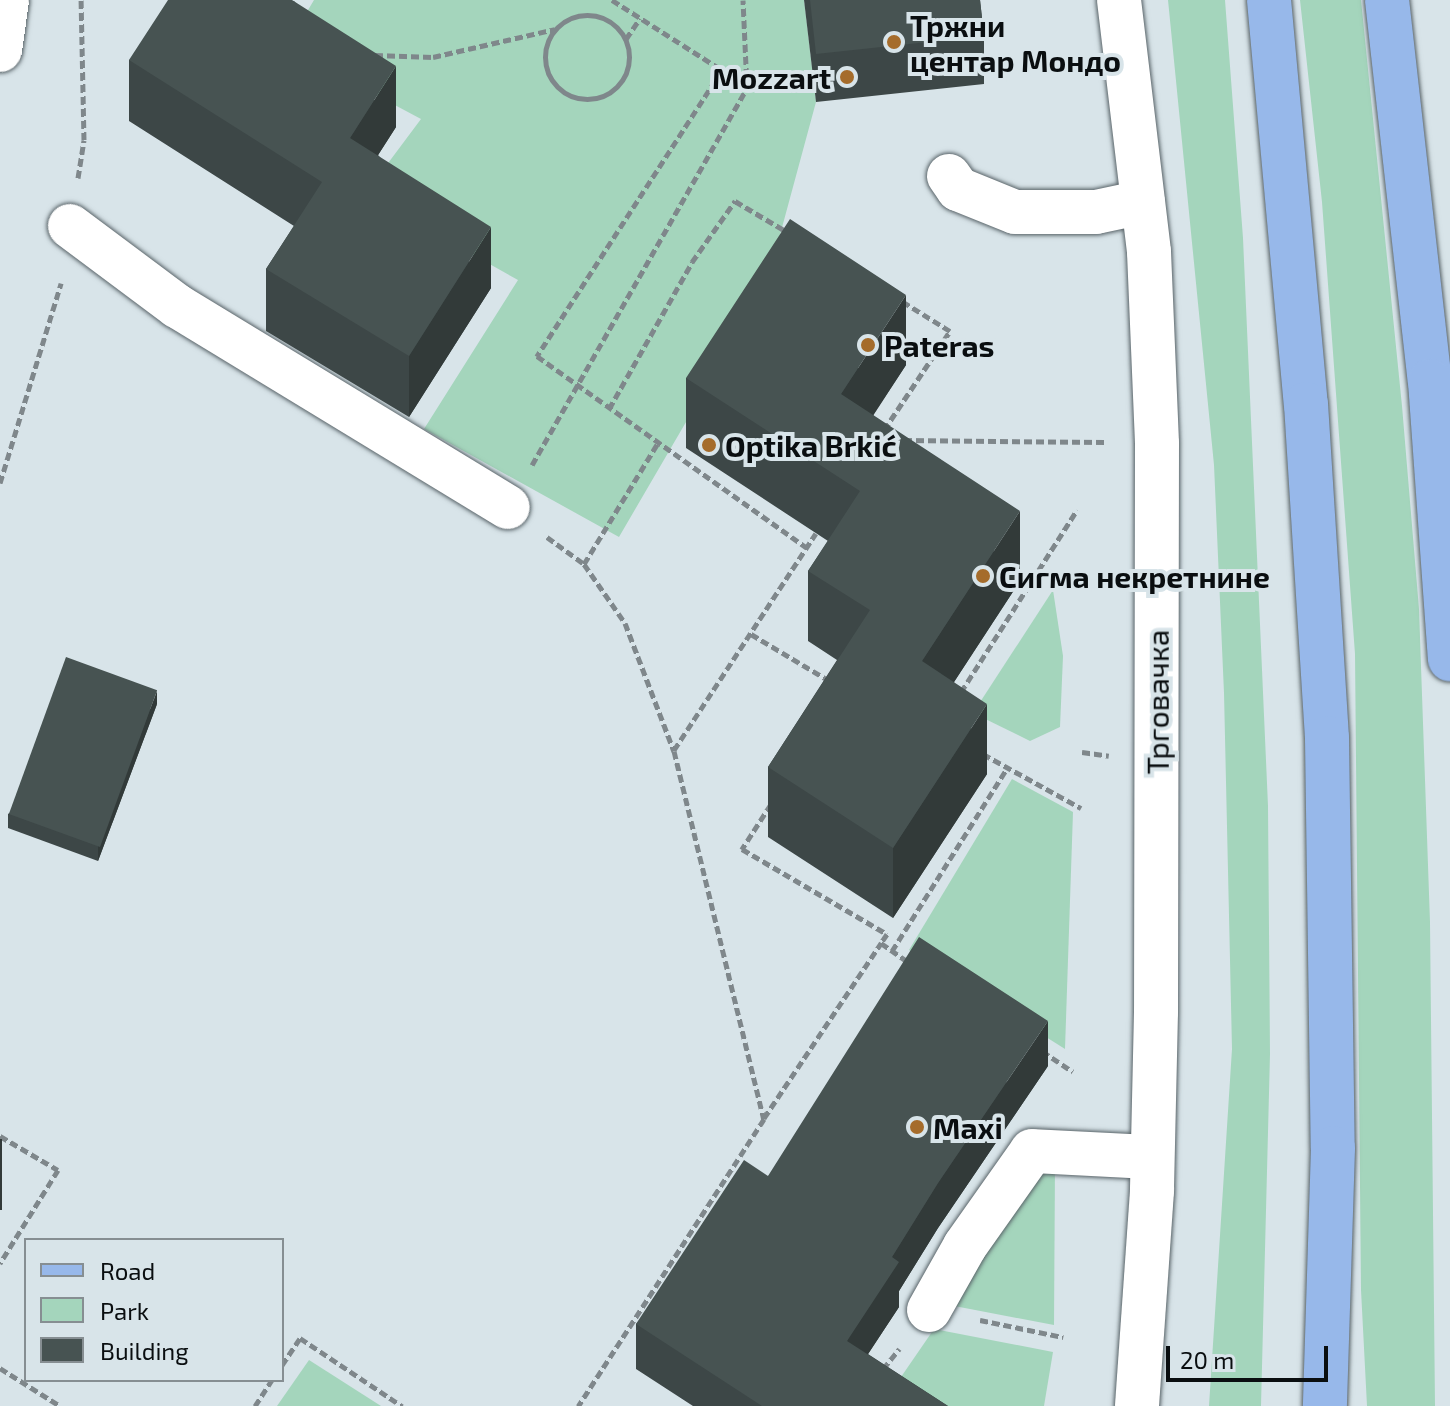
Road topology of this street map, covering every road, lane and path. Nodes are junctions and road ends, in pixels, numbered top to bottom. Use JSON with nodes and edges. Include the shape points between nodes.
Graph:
{"nodes":[{"id":1,"x":7,"y":0,"type":"edge"},
{"id":2,"x":612,"y":0,"type":"edge"},
{"id":3,"x":743,"y":0,"type":"edge"},
{"id":4,"x":1119,"y":0,"type":"edge"},
{"id":5,"x":1269,"y":0,"type":"edge"},
{"id":6,"x":1387,"y":0,"type":"edge"},
{"id":7,"x":640,"y":18,"type":"junction"},
{"id":8,"x":555,"y":29,"type":"junction"},
{"id":9,"x":626,"y":39,"type":"junction"},
{"id":10,"x":0,"y":50,"type":"edge"},
{"id":11,"x":358,"y":55,"type":"edge"},
{"id":12,"x":722,"y":70,"type":"junction"},
{"id":13,"x":747,"y":88,"type":"junction"},
{"id":14,"x":949,"y":176,"type":"dead end"},
{"id":15,"x":1143,"y":202,"type":"junction"},
{"id":16,"x":70,"y":226,"type":"dead end"},
{"id":17,"x":802,"y":241,"type":"edge"},
{"id":18,"x":897,"y":298,"type":"edge"},
{"id":19,"x":577,"y":383,"type":"junction"},
{"id":20,"x":609,"y":409,"type":"junction"},
{"id":21,"x":659,"y":441,"type":"junction"},
{"id":22,"x":1157,"y":444,"type":"junction"},
{"id":23,"x":508,"y":507,"type":"junction"},
{"id":24,"x":1077,"y":510,"type":"dead end"},
{"id":25,"x":816,"y":533,"type":"dead end"},
{"id":26,"x":807,"y":548,"type":"junction"},
{"id":27,"x":584,"y":564,"type":"junction"},
{"id":28,"x":751,"y":633,"type":"junction"},
{"id":29,"x":1450,"y":659,"type":"edge"},
{"id":30,"x":831,"y":681,"type":"edge"},
{"id":31,"x":953,"y":704,"type":"edge"},
{"id":32,"x":674,"y":751,"type":"junction"},
{"id":33,"x":979,"y":752,"type":"edge"},
{"id":34,"x":1008,"y":767,"type":"junction"},
{"id":35,"x":777,"y":795,"type":"edge"},
{"id":36,"x":1081,"y":808,"type":"dead end"},
{"id":37,"x":881,"y":943,"type":"junction"},
{"id":38,"x":892,"y":951,"type":"junction"},
{"id":39,"x":918,"y":968,"type":"edge"},
{"id":40,"x":1034,"y":1046,"type":"edge"},
{"id":41,"x":1073,"y":1072,"type":"dead end"},
{"id":42,"x":764,"y":1119,"type":"junction"},
{"id":43,"x":0,"y":1136,"type":"edge"},
{"id":44,"x":1152,"y":1157,"type":"junction"},
{"id":45,"x":728,"y":1170,"type":"junction"},
{"id":46,"x":740,"y":1179,"type":"edge"},
{"id":47,"x":0,"y":1263,"type":"edge"},
{"id":48,"x":929,"y":1310,"type":"junction"},
{"id":49,"x":1063,"y":1337,"type":"dead end"},
{"id":50,"x":284,"y":1362,"type":"edge"},
{"id":51,"x":0,"y":1368,"type":"edge"},
{"id":52,"x":876,"y":1378,"type":"edge"},
{"id":53,"x":271,"y":1382,"type":"edge"},
{"id":54,"x":60,"y":1406,"type":"edge"},
{"id":55,"x":255,"y":1406,"type":"edge"},
{"id":56,"x":402,"y":1406,"type":"edge"},
{"id":57,"x":578,"y":1406,"type":"edge"},
{"id":58,"x":1137,"y":1406,"type":"edge"},
{"id":59,"x":1325,"y":1406,"type":"edge"}],
"edges":[{"from":1,"to":10,"type":"street"},
{"from":2,"to":7,"type":"path"},
{"from":3,"to":13,"type":"path"},
{"from":4,"to":15,"type":"street","name":"Трговачка"},
{"from":5,"to":59,"type":"main road","via":[[1306,404],[1327,752],[1333,1148]]},
{"from":6,"to":29,"type":"main road","via":[[1430,381]]},
{"from":7,"to":9,"type":"path"},
{"from":7,"to":12,"type":"path"},
{"from":8,"to":9,"type":"path","via":[[566,20],[593,15],[607,19]]},
{"from":8,"to":9,"type":"path","via":[[546,49],[547,71],[561,90],[581,99],[604,96],[622,82],[630,62]]},
{"from":8,"to":11,"type":"path","via":[[433,57]]},
{"from":12,"to":13,"type":"path"},
{"from":12,"to":19,"type":"path","via":[[537,356]]},
{"from":13,"to":19,"type":"path"},
{"from":14,"to":15,"type":"street","via":[[958,189],[1015,212],[1096,212]]},
{"from":15,"to":22,"type":"street","name":"Трговачка"},
{"from":16,"to":23,"type":"street","via":[[177,306]]},
{"from":17,"to":20,"type":"path","via":[[735,201],[692,262]]},
{"from":18,"to":22,"type":"path","via":[[950,331],[878,440]]},
{"from":19,"to":20,"type":"path"},
{"from":19,"to":23,"type":"path"},
{"from":20,"to":21,"type":"path"},
{"from":21,"to":26,"type":"path"},
{"from":21,"to":27,"type":"path"},
{"from":22,"to":44,"type":"street","name":"Трговачка"},
{"from":23,"to":27,"type":"path"},
{"from":24,"to":31,"type":"path"},
{"from":25,"to":26,"type":"path"},
{"from":26,"to":28,"type":"path"},
{"from":27,"to":32,"type":"path","via":[[625,623]]},
{"from":28,"to":30,"type":"path"},
{"from":28,"to":32,"type":"path"},
{"from":32,"to":42,"type":"path"},
{"from":33,"to":34,"type":"path"},
{"from":34,"to":36,"type":"path"},
{"from":34,"to":38,"type":"path"},
{"from":35,"to":37,"type":"path","via":[[742,849],[887,934]]},
{"from":37,"to":38,"type":"path"},
{"from":37,"to":42,"type":"path"},
{"from":38,"to":39,"type":"path"},
{"from":40,"to":41,"type":"path"},
{"from":42,"to":45,"type":"path"},
{"from":43,"to":47,"type":"path","via":[[58,1170]]},
{"from":44,"to":48,"type":"street","via":[[1032,1151],[965,1246]]},
{"from":44,"to":58,"type":"street","name":"Трговачка"},
{"from":45,"to":46,"type":"path"},
{"from":45,"to":57,"type":"path"},
{"from":48,"to":49,"type":"path"},
{"from":48,"to":52,"type":"path"},
{"from":50,"to":56,"type":"path","via":[[300,1338]]},
{"from":51,"to":54,"type":"path"},
{"from":53,"to":55,"type":"path"}]}
